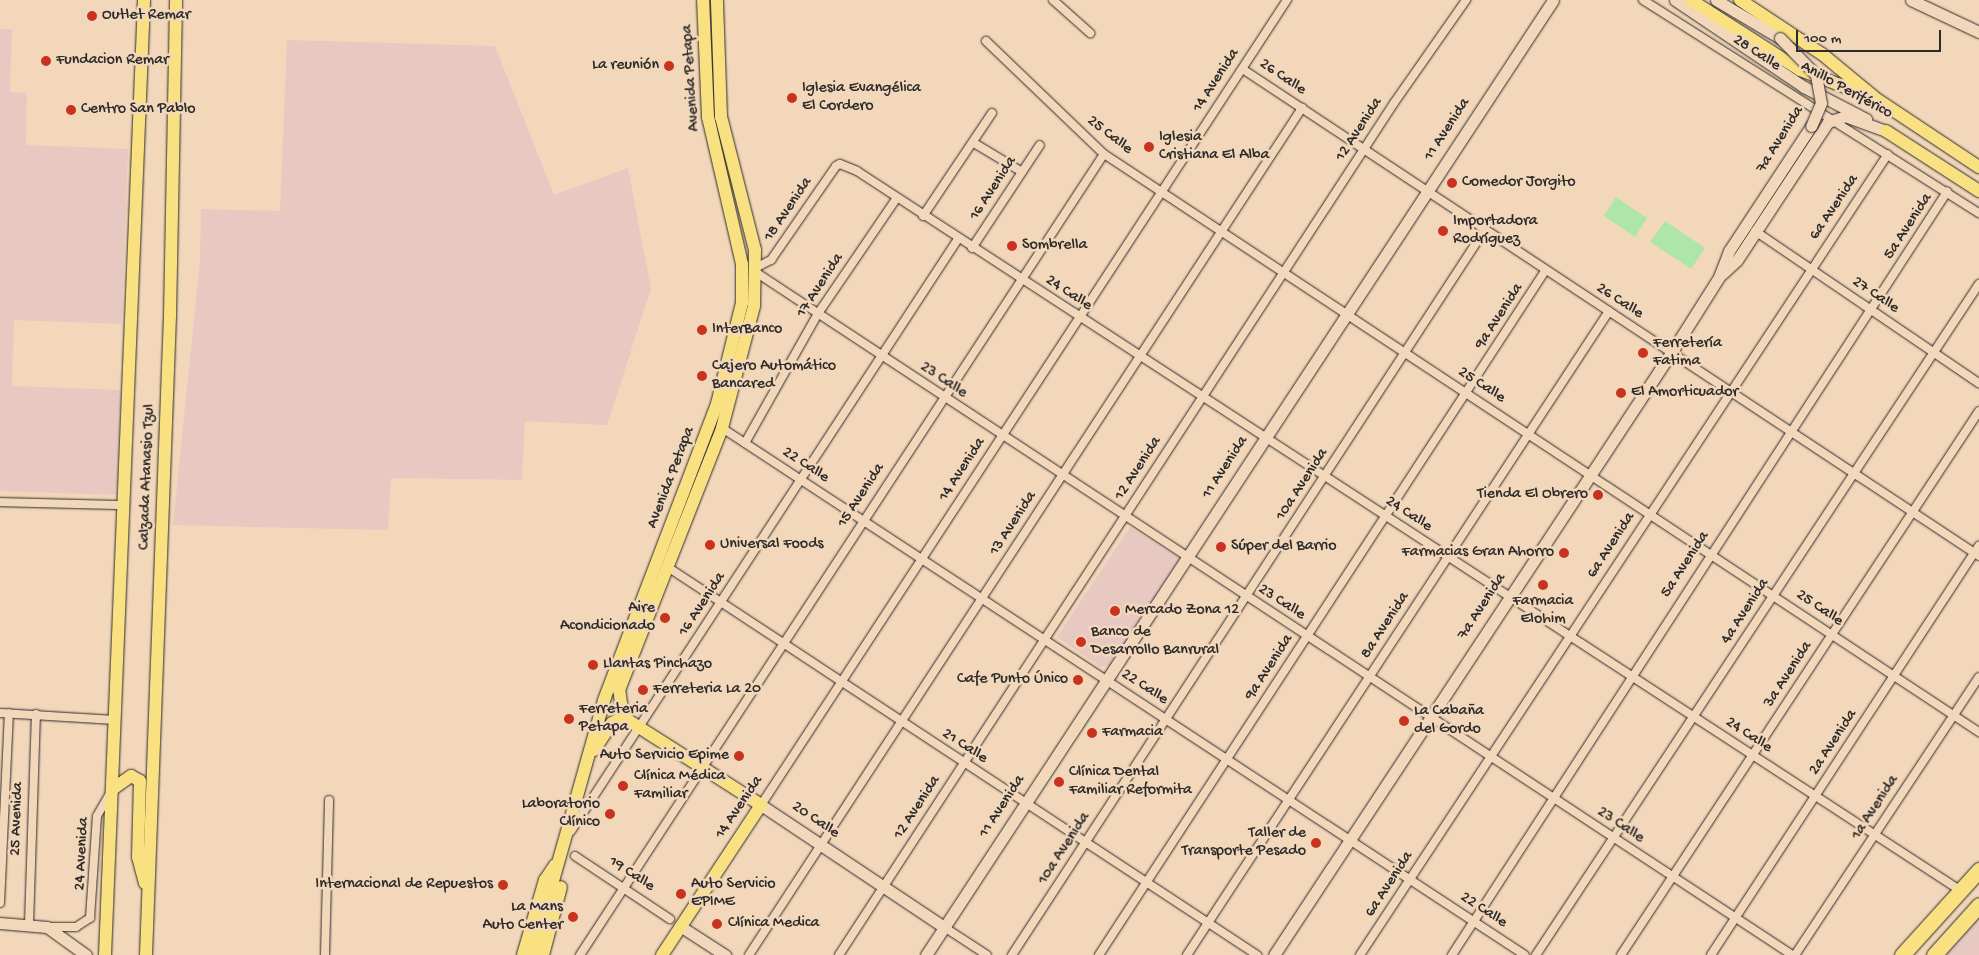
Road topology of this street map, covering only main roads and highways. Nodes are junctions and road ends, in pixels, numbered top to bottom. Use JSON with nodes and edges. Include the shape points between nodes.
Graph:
{"nodes":[{"id":1,"x":176,"y":0,"type":"edge"},
{"id":2,"x":703,"y":0,"type":"edge"},
{"id":3,"x":717,"y":0,"type":"edge"},
{"id":4,"x":1553,"y":0,"type":"edge"},
{"id":5,"x":1675,"y":0,"type":"edge"},
{"id":6,"x":1692,"y":0,"type":"edge"},
{"id":7,"x":1911,"y":0,"type":"edge"},
{"id":8,"x":143,"y":1,"type":"edge"},
{"id":9,"x":1707,"y":2,"type":"edge"},
{"id":10,"x":1732,"y":2,"type":"edge"},
{"id":11,"x":1979,"y":32,"type":"edge"},
{"id":12,"x":1875,"y":98,"type":"junction"},
{"id":13,"x":1886,"y":131,"type":"junction"},
{"id":14,"x":1979,"y":167,"type":"edge"},
{"id":15,"x":1979,"y":190,"type":"edge"},
{"id":16,"x":1719,"y":277,"type":"junction"},
{"id":17,"x":623,"y":716,"type":"junction"},
{"id":18,"x":590,"y":756,"type":"junction"},
{"id":19,"x":114,"y":788,"type":"junction"},
{"id":20,"x":762,"y":805,"type":"junction"},
{"id":21,"x":562,"y":858,"type":"junction"},
{"id":22,"x":1979,"y":870,"type":"edge"},
{"id":23,"x":148,"y":895,"type":"junction"},
{"id":24,"x":1979,"y":905,"type":"edge"},
{"id":25,"x":675,"y":922,"type":"junction"},
{"id":26,"x":0,"y":923,"type":"edge"},
{"id":27,"x":944,"y":927,"type":"junction"},
{"id":28,"x":86,"y":955,"type":"edge"},
{"id":29,"x":106,"y":955,"type":"edge"},
{"id":30,"x":146,"y":955,"type":"edge"},
{"id":31,"x":523,"y":955,"type":"edge"},
{"id":32,"x":532,"y":955,"type":"edge"},
{"id":33,"x":543,"y":955,"type":"edge"},
{"id":34,"x":662,"y":955,"type":"edge"},
{"id":35,"x":725,"y":955,"type":"edge"},
{"id":36,"x":926,"y":955,"type":"edge"},
{"id":37,"x":1274,"y":955,"type":"edge"},
{"id":38,"x":1902,"y":955,"type":"edge"},
{"id":39,"x":1934,"y":955,"type":"edge"}],
"edges":[{"from":1,"to":23,"type":"main road","name":"Calzada Atanasio Tzul","via":[[170,316]]},
{"from":2,"to":18,"type":"main road","name":"Avenida Petapa","via":[[708,117],[744,285],[717,404],[604,700]]},
{"from":3,"to":17,"type":"main road","name":"Avenida Petapa","via":[[722,117],[757,270],[748,335],[722,428],[619,690]]},
{"from":4,"to":27,"type":"main road","name":"11 Avenida"},
{"from":5,"to":13,"type":"main road","name":"Anillo Periférico","via":[[1804,88]]},
{"from":6,"to":9,"type":"main road","name":"Anillo Periférico"},
{"from":7,"to":11,"type":"main road"},
{"from":8,"to":19,"type":"main road","name":"Calzada Atanasio Tzul"},
{"from":9,"to":10,"type":"main road","name":"7a Avenida"},
{"from":9,"to":12,"type":"main road","name":"Anillo Periférico","via":[[1800,70]]},
{"from":10,"to":12,"type":"main road","via":[[1822,54]]},
{"from":10,"to":16,"type":"main road","name":"7a Avenida","bridge":true,"via":[[1780,38],[1816,74],[1822,103],[1811,126],[1729,251]]},
{"from":12,"to":14,"type":"main road","name":"Anillo Periférico"},
{"from":13,"to":15,"type":"main road","name":"Anillo Periférico"},
{"from":13,"to":16,"type":"main road","name":"7a Avenida","via":[[1846,116],[1833,118],[1737,260]]},
{"from":16,"to":37,"type":"main road","name":"7a Avenida"},
{"from":17,"to":18,"type":"main road","via":[[612,723]]},
{"from":17,"to":20,"type":"main road","name":"20 Calle"},
{"from":18,"to":21,"type":"main road","name":"Avenida Petapa"},
{"from":19,"to":23,"type":"main road","via":[[131,776],[140,781],[138,857]]},
{"from":19,"to":29,"type":"main road","name":"Calzada Atanasio Tzul"},
{"from":20,"to":25,"type":"main road","name":"14 Avenida"},
{"from":20,"to":27,"type":"main road","name":"20 Calle"},
{"from":21,"to":31,"type":"main road","via":[[545,880]]},
{"from":21,"to":32,"type":"main road","name":"Avenida Petapa"},
{"from":21,"to":33,"type":"main road","via":[[562,884]]},
{"from":22,"to":38,"type":"highway"},
{"from":23,"to":30,"type":"main road","name":"Calzada Atanasio Tzul"},
{"from":24,"to":39,"type":"highway"},
{"from":25,"to":34,"type":"main road","name":"14 Avenida"},
{"from":25,"to":35,"type":"main road","name":"19 Calle"},
{"from":26,"to":28,"type":"main road","via":[[47,926]]},
{"from":27,"to":36,"type":"main road","name":"11 Avenida"}]}
